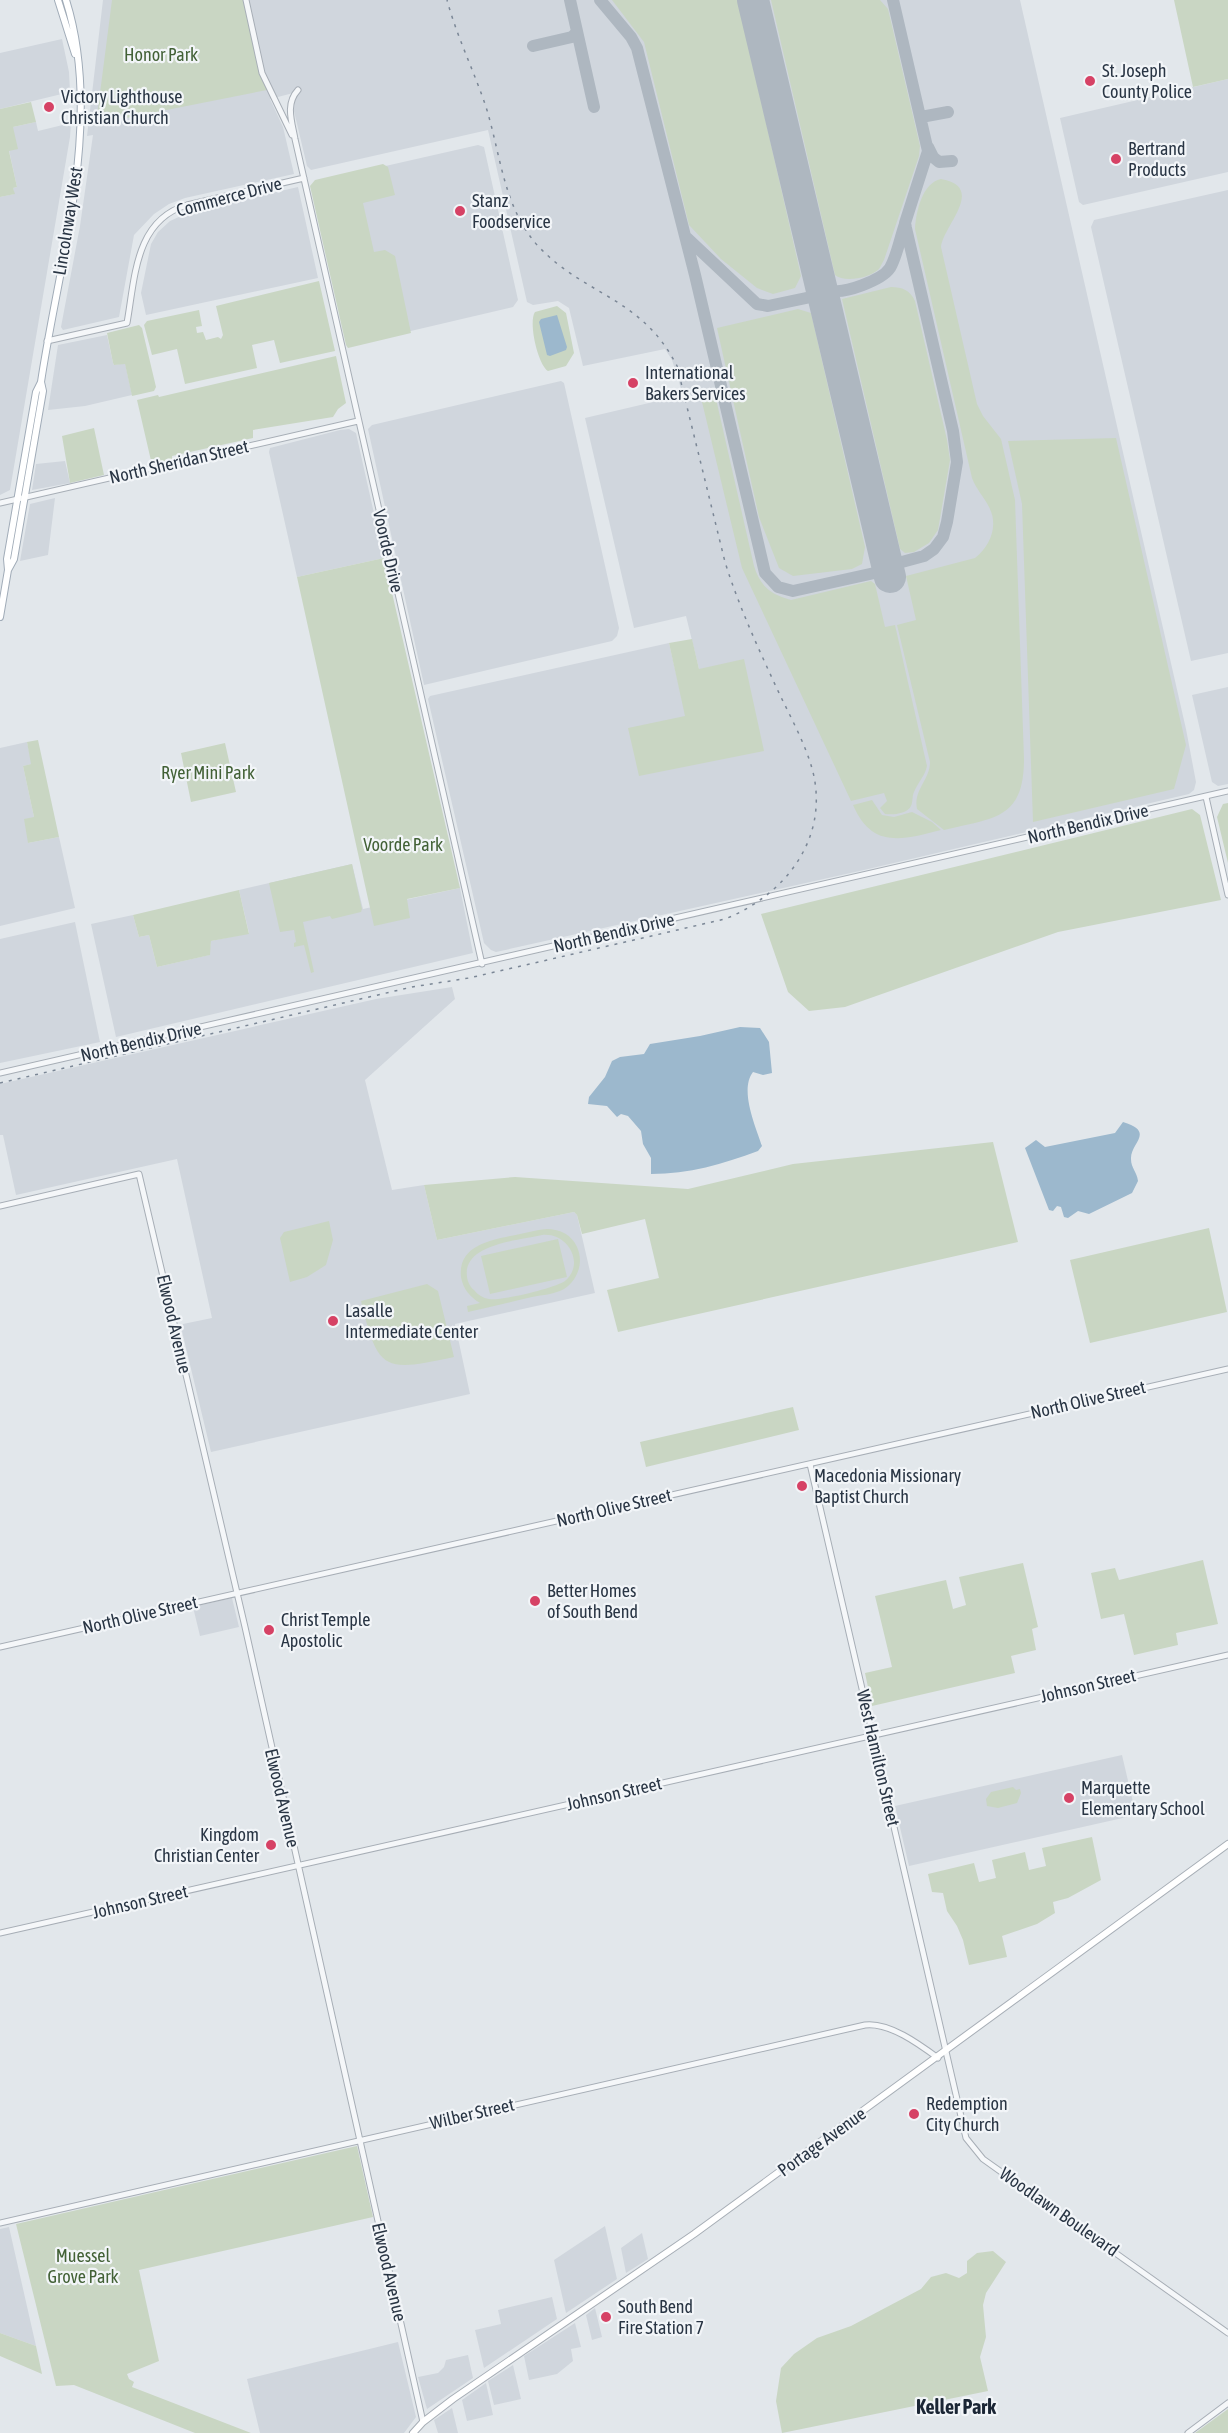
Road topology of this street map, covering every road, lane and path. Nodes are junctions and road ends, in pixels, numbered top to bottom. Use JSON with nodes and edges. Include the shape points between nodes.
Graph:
{"nodes":[{"id":1,"x":58,"y":0,"type":"edge"},
{"id":2,"x":66,"y":0,"type":"edge"},
{"id":3,"x":246,"y":0,"type":"edge"},
{"id":4,"x":78,"y":60,"type":"junction"},
{"id":5,"x":298,"y":90,"type":"dead end"},
{"id":6,"x":294,"y":139,"type":"junction"},
{"id":7,"x":304,"y":178,"type":"junction"},
{"id":8,"x":47,"y":341,"type":"junction"},
{"id":9,"x":41,"y":382,"type":"junction"},
{"id":10,"x":358,"y":421,"type":"junction"},
{"id":11,"x":25,"y":497,"type":"junction"},
{"id":12,"x":18,"y":499,"type":"junction"},
{"id":13,"x":0,"y":503,"type":"edge"},
{"id":14,"x":8,"y":570,"type":"junction"},
{"id":15,"x":0,"y":617,"type":"edge"},
{"id":16,"x":1228,"y":791,"type":"edge"},
{"id":17,"x":1206,"y":797,"type":"junction"},
{"id":18,"x":1228,"y":895,"type":"edge"},
{"id":19,"x":482,"y":964,"type":"junction"},
{"id":20,"x":0,"y":1073,"type":"edge"},
{"id":21,"x":0,"y":1206,"type":"edge"},
{"id":22,"x":1228,"y":1369,"type":"edge"},
{"id":23,"x":810,"y":1464,"type":"junction"},
{"id":24,"x":237,"y":1593,"type":"junction"},
{"id":25,"x":0,"y":1647,"type":"edge"},
{"id":26,"x":1228,"y":1655,"type":"edge"},
{"id":27,"x":873,"y":1735,"type":"junction"},
{"id":28,"x":1228,"y":1844,"type":"edge"},
{"id":29,"x":297,"y":1865,"type":"junction"},
{"id":30,"x":0,"y":1934,"type":"edge"},
{"id":31,"x":946,"y":2052,"type":"junction"},
{"id":32,"x":938,"y":2058,"type":"junction"},
{"id":33,"x":359,"y":2140,"type":"junction"},
{"id":34,"x":0,"y":2223,"type":"edge"},
{"id":35,"x":1228,"y":2333,"type":"edge"},
{"id":36,"x":1228,"y":2403,"type":"edge"},
{"id":37,"x":423,"y":2422,"type":"junction"},
{"id":38,"x":413,"y":2433,"type":"edge"},
{"id":39,"x":1188,"y":2433,"type":"edge"}],
"edges":[{"from":1,"to":4,"type":"main road","name":"Lincolnway West"},
{"from":2,"to":4,"type":"main road","name":"Lincolnway West"},
{"from":3,"to":6,"type":"street","name":"Voorde Drive","via":[[262,73]]},
{"from":4,"to":8,"type":"main road","name":"Lincolnway West","via":[[81,117],[76,174]]},
{"from":5,"to":6,"type":"street","name":"Voorde Drive","via":[[290,100]]},
{"from":6,"to":7,"type":"street","name":"Voorde Drive"},
{"from":7,"to":8,"type":"street","name":"Commerce Drive","via":[[184,206],[163,217],[147,235],[140,252],[127,323]]},
{"from":7,"to":10,"type":"street","name":"Voorde Drive"},
{"from":8,"to":9,"type":"main road","name":"Lincolnway West"},
{"from":9,"to":11,"type":"main road","name":"Lincolnway West","via":[[43,391]]},
{"from":9,"to":12,"type":"main road","name":"Lincolnway West"},
{"from":10,"to":11,"type":"street","name":"North Sheridan Street"},
{"from":10,"to":19,"type":"street","name":"Voorde Drive"},
{"from":11,"to":12,"type":"street","name":"North Sheridan Street"},
{"from":11,"to":14,"type":"main road","name":"Lincolnway West","via":[[14,559]]},
{"from":12,"to":13,"type":"street","name":"North Sheridan Street"},
{"from":12,"to":14,"type":"main road","name":"Lincolnway West"},
{"from":14,"to":15,"type":"main road","name":"Lincolnway West"},
{"from":16,"to":17,"type":"street","name":"North Bendix Drive"},
{"from":17,"to":18,"type":"street"},
{"from":17,"to":19,"type":"street","name":"North Bendix Drive"},
{"from":19,"to":20,"type":"street","name":"North Bendix Drive"},
{"from":21,"to":24,"type":"street","name":"Elwood Avenue","via":[[140,1174]]},
{"from":22,"to":23,"type":"street","name":"North Olive Street"},
{"from":23,"to":24,"type":"street","name":"North Olive Street"},
{"from":23,"to":27,"type":"street","name":"West Hamilton Street"},
{"from":24,"to":25,"type":"street","name":"North Olive Street"},
{"from":24,"to":29,"type":"street","name":"Elwood Avenue"},
{"from":26,"to":27,"type":"street","name":"Johnson Street"},
{"from":27,"to":29,"type":"street","name":"Johnson Street"},
{"from":27,"to":31,"type":"street","name":"West Hamilton Street"},
{"from":28,"to":31,"type":"main road","name":"Portage Avenue"},
{"from":29,"to":30,"type":"street","name":"Johnson Street"},
{"from":29,"to":33,"type":"street","name":"Elwood Avenue"},
{"from":31,"to":32,"type":"main road","name":"Portage Avenue"},
{"from":31,"to":35,"type":"street","name":"Woodlawn Boulevard","via":[[964,2131],[980,2155]]},
{"from":32,"to":33,"type":"street","name":"Wilber Street","via":[[887,2028],[865,2025]]},
{"from":32,"to":37,"type":"main road","name":"Portage Avenue"},
{"from":33,"to":34,"type":"street","name":"Wilber Street"},
{"from":33,"to":37,"type":"street","name":"Elwood Avenue"},
{"from":36,"to":39,"type":"street"},
{"from":37,"to":38,"type":"main road","name":"Portage Avenue"}]}
